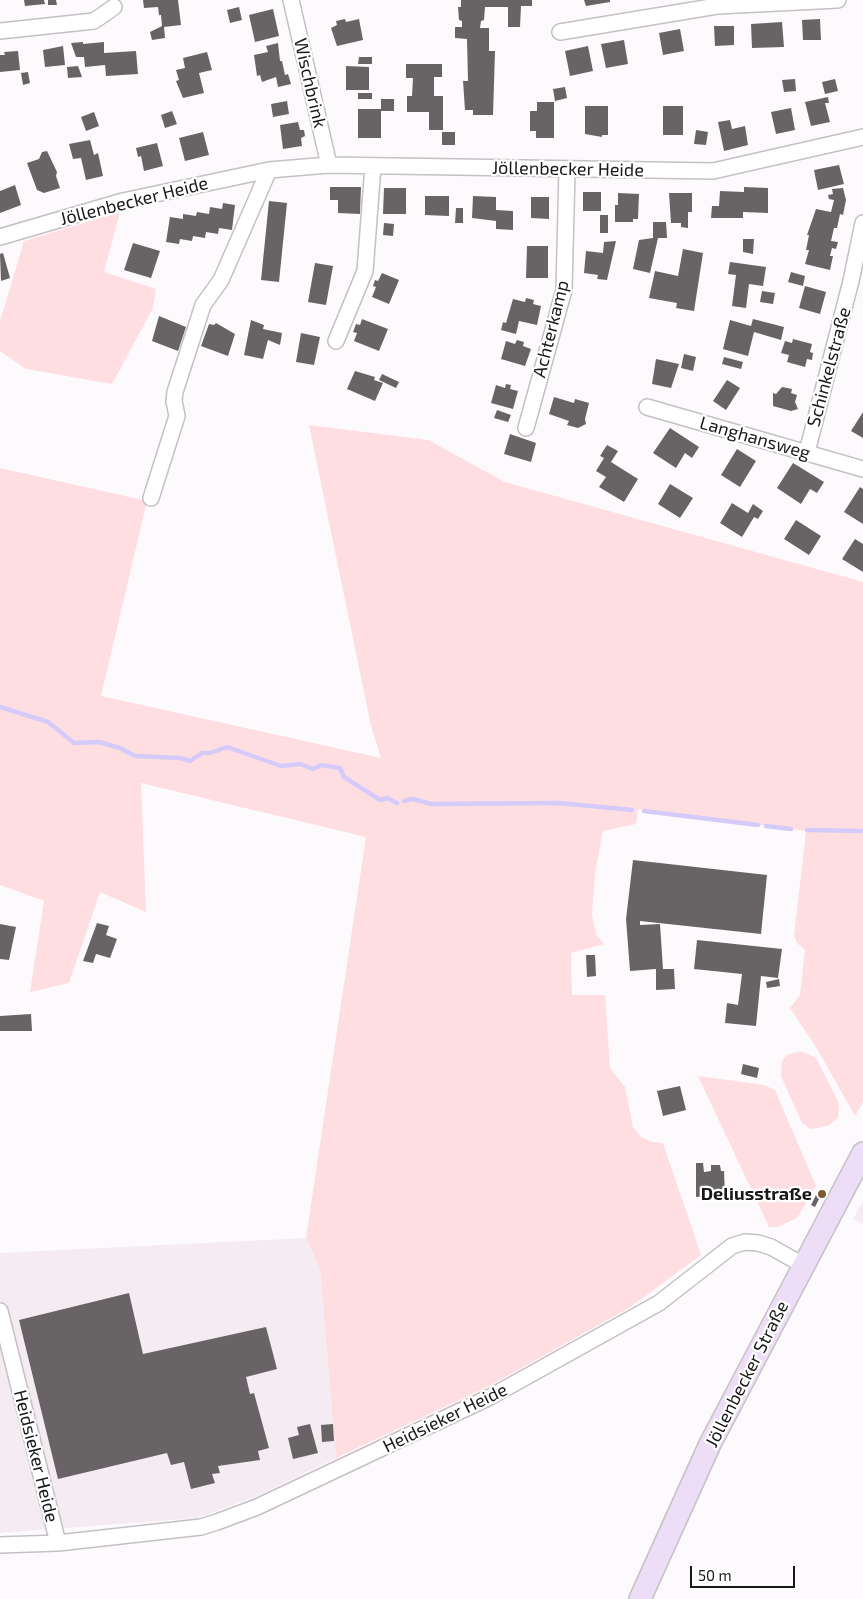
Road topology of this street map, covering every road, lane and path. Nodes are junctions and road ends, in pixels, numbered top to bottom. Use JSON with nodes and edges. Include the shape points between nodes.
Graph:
{"nodes":[{"id":1,"x":291,"y":0,"type":"edge"},
{"id":2,"x":838,"y":0,"type":"edge"},
{"id":3,"x":114,"y":7,"type":"dead end"},
{"id":4,"x":0,"y":31,"type":"edge"},
{"id":5,"x":560,"y":32,"type":"dead end"},
{"id":6,"x":863,"y":137,"type":"edge"},
{"id":7,"x":329,"y":165,"type":"junction"},
{"id":8,"x":373,"y":166,"type":"junction"},
{"id":9,"x":269,"y":170,"type":"junction"},
{"id":10,"x":567,"y":170,"type":"junction"},
{"id":11,"x":863,"y":223,"type":"edge"},
{"id":12,"x":0,"y":237,"type":"edge"},
{"id":13,"x":336,"y":341,"type":"dead end"},
{"id":14,"x":647,"y":407,"type":"dead end"},
{"id":15,"x":526,"y":428,"type":"dead end"},
{"id":16,"x":807,"y":452,"type":"junction"},
{"id":17,"x":863,"y":469,"type":"edge"},
{"id":18,"x":151,"y":498,"type":"dead end"},
{"id":19,"x":863,"y":1153,"type":"edge"},
{"id":20,"x":803,"y":1265,"type":"junction"},
{"id":21,"x":0,"y":1311,"type":"edge"},
{"id":22,"x":58,"y":1543,"type":"junction"},
{"id":23,"x":0,"y":1545,"type":"edge"},
{"id":24,"x":640,"y":1599,"type":"edge"}],
"edges":[{"from":1,"to":7,"type":"street","name":"Wischbrink"},
{"from":2,"to":5,"type":"street","via":[[717,6]]},
{"from":3,"to":4,"type":"street","via":[[94,20]]},
{"from":6,"to":10,"type":"street","name":"Jöllenbecker Heide","via":[[713,171]]},
{"from":7,"to":8,"type":"street","name":"Jöllenbecker Heide"},
{"from":7,"to":9,"type":"street","name":"Jöllenbecker Heide"},
{"from":8,"to":10,"type":"street","name":"Jöllenbecker Heide"},
{"from":8,"to":13,"type":"street","via":[[365,272]]},
{"from":9,"to":12,"type":"street","name":"Jöllenbecker Heide","via":[[123,200]]},
{"from":9,"to":18,"type":"street","via":[[221,280],[203,305],[175,392],[177,416]]},
{"from":10,"to":15,"type":"street","name":"Achterkamp","via":[[564,290]]},
{"from":11,"to":16,"type":"street","name":"Schinkelstraße"},
{"from":14,"to":16,"type":"street","name":"Langhansweg"},
{"from":16,"to":17,"type":"street","name":"Langhansweg"},
{"from":19,"to":20,"type":"main road","name":"Jöllenbecker Straße"},
{"from":20,"to":22,"type":"street","name":"Heidsieker Heide","via":[[758,1243],[732,1246],[658,1303],[567,1355],[490,1397],[257,1507],[201,1527]]},
{"from":20,"to":24,"type":"main road","name":"Jöllenbecker Straße","via":[[710,1444]]},
{"from":21,"to":22,"type":"street","name":"Heidsieker Heide"},
{"from":22,"to":23,"type":"street","name":"Heidsieker Heide"}]}
